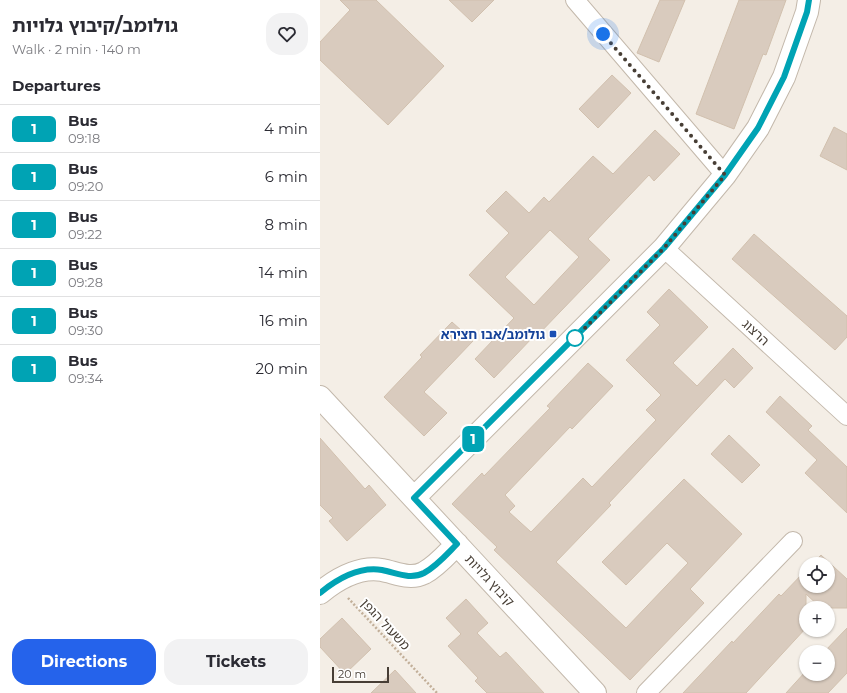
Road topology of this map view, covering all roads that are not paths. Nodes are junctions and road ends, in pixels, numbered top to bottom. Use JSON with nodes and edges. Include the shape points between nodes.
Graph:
{"nodes":[{"id":1,"x":575,"y":0,"type":"edge"},
{"id":2,"x":809,"y":0,"type":"edge"},
{"id":3,"x":725,"y":175,"type":"junction"},
{"id":4,"x":664,"y":248,"type":"junction"},
{"id":5,"x":320,"y":397,"type":"edge"},
{"id":6,"x":847,"y":416,"type":"edge"},
{"id":7,"x":414,"y":498,"type":"junction"},
{"id":8,"x":793,"y":541,"type":"dead end"},
{"id":9,"x":457,"y":544,"type":"junction"},
{"id":10,"x":326,"y":588,"type":"edge"},
{"id":11,"x":595,"y":693,"type":"edge"},
{"id":12,"x":646,"y":693,"type":"edge"}],
"edges":[{"from":1,"to":3,"type":"street"},
{"from":2,"to":3,"type":"street","via":[[784,77],[758,128]]},
{"from":3,"to":4,"type":"street"},
{"from":4,"to":6,"type":"street","name":"הרצוג"},
{"from":4,"to":7,"type":"street"},
{"from":5,"to":7,"type":"street","name":"קיבוץ גלויות"},
{"from":7,"to":9,"type":"street","name":"קיבוץ גלויות"},
{"from":8,"to":12,"type":"street"},
{"from":9,"to":10,"type":"street","via":[[424,573],[411,577],[382,570],[355,572]]},
{"from":9,"to":11,"type":"street","name":"קיבוץ גלויות"}]}
